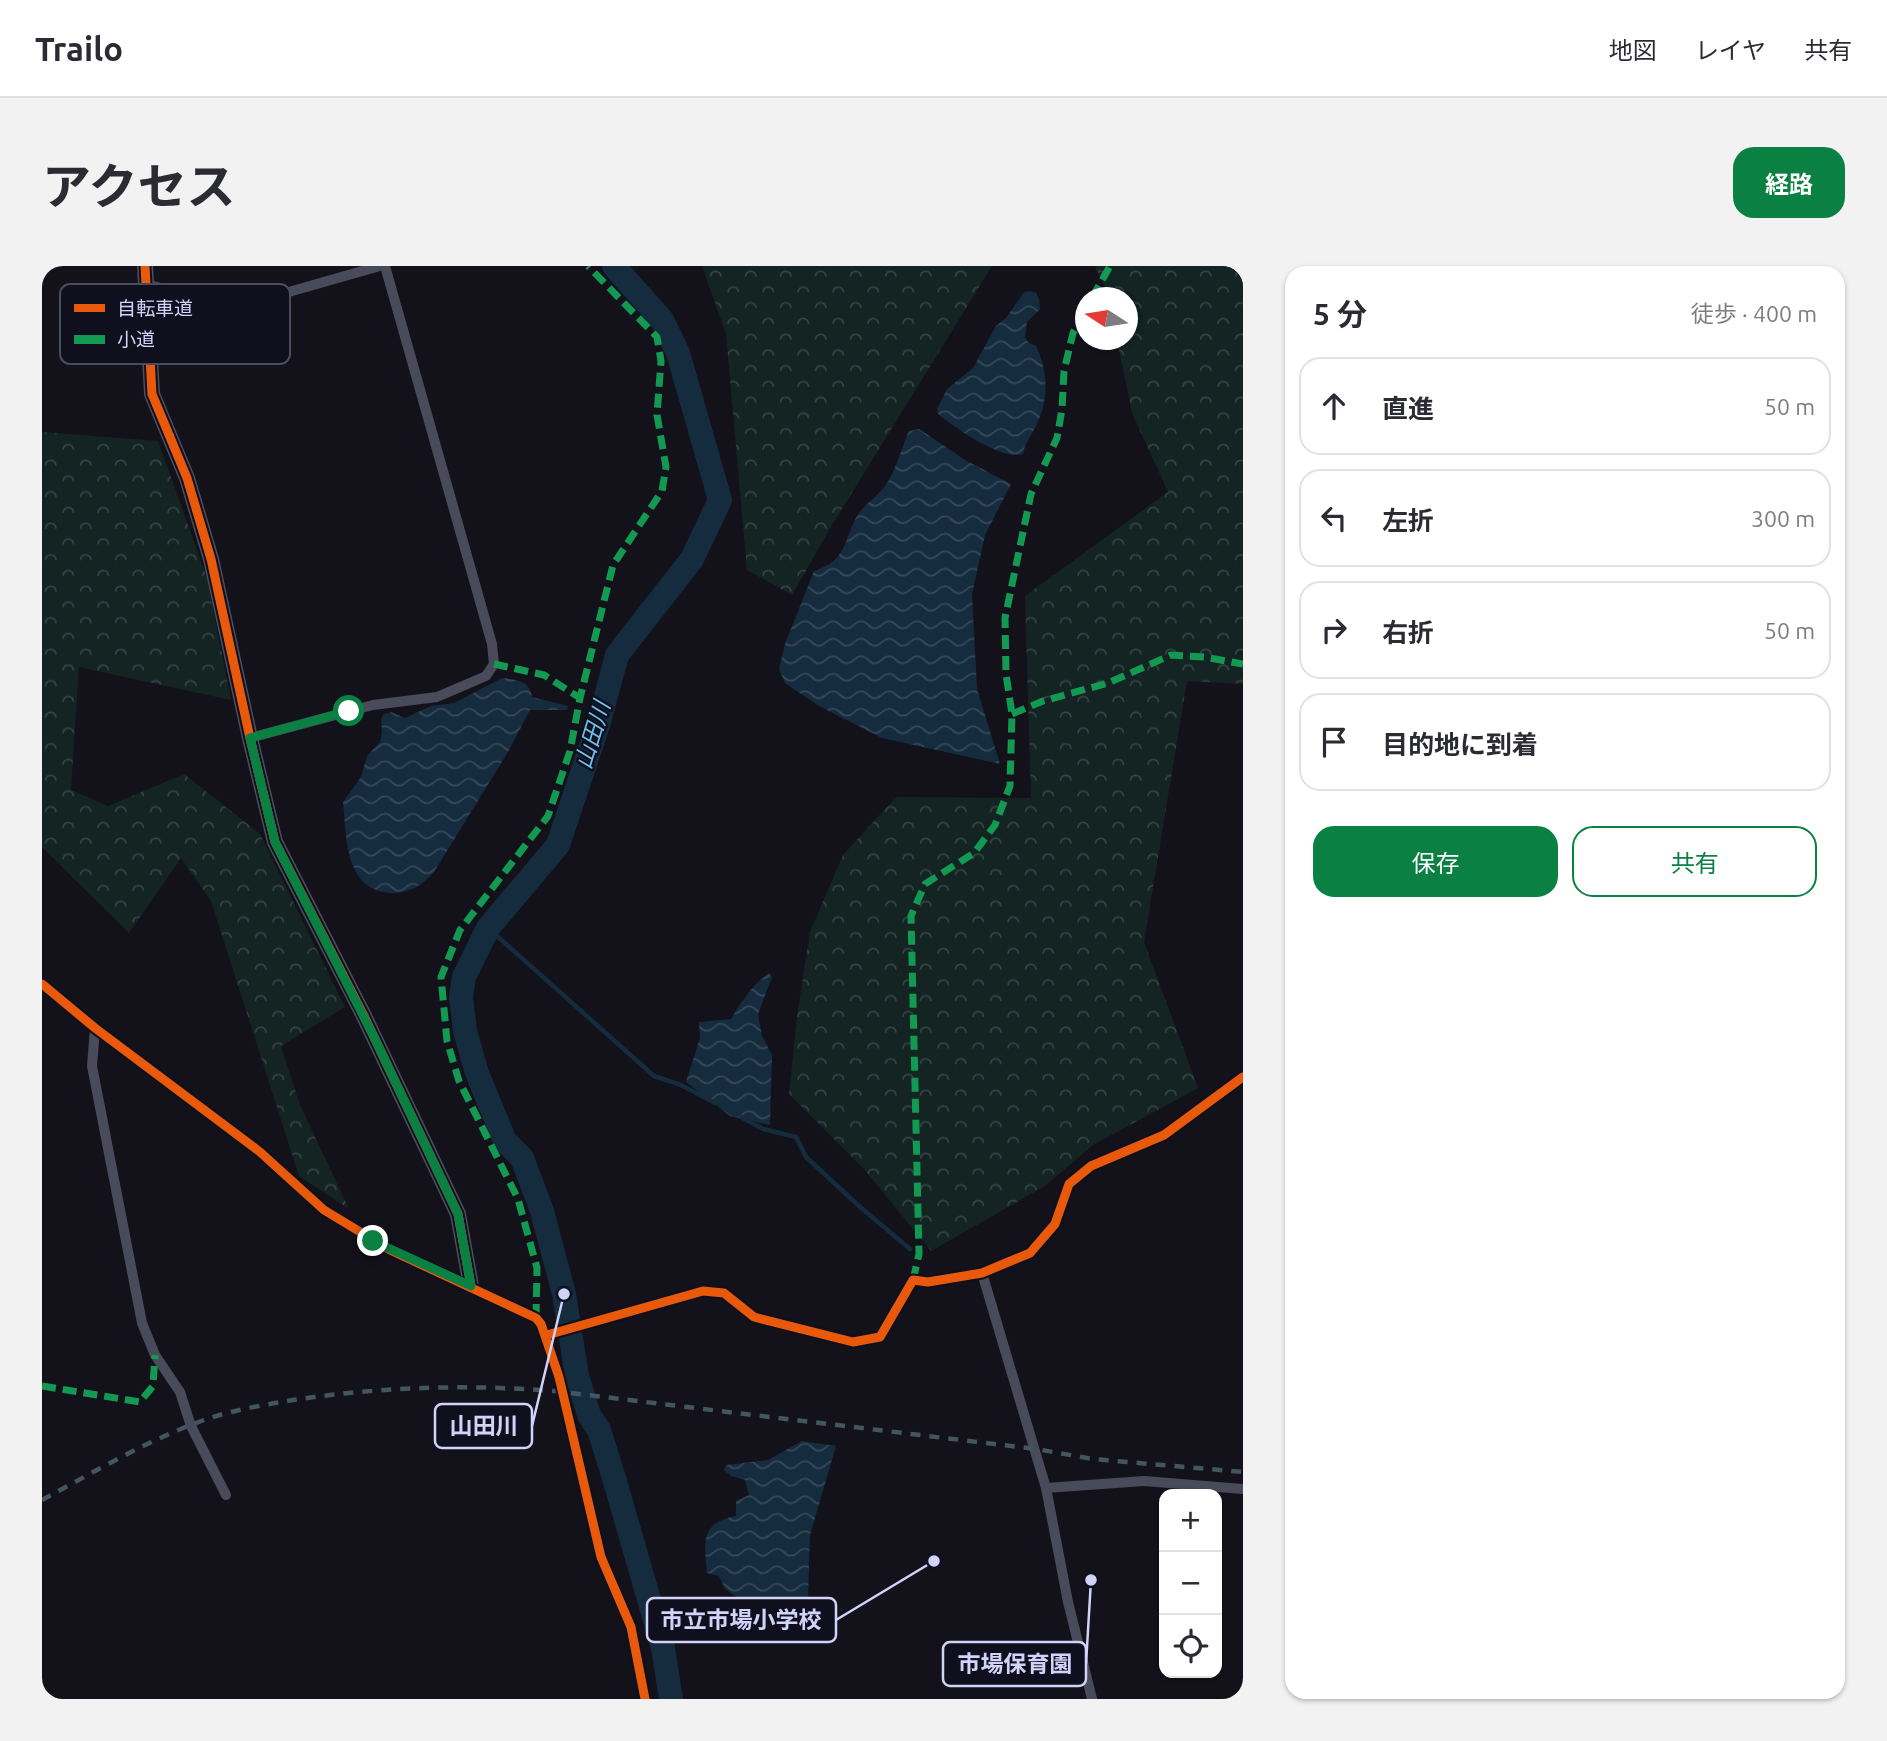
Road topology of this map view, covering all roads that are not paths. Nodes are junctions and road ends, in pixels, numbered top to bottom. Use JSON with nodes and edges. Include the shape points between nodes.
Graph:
{"nodes":[{"id":1,"x":145,"y":266,"type":"edge"},
{"id":2,"x":383,"y":266,"type":"edge"},
{"id":3,"x":146,"y":284,"type":"edge"},
{"id":4,"x":290,"y":292,"type":"edge"},
{"id":5,"x":150,"y":364,"type":"edge"},
{"id":6,"x":250,"y":738,"type":"junction"},
{"id":7,"x":42,"y":984,"type":"edge"},
{"id":8,"x":95,"y":1028,"type":"junction"},
{"id":9,"x":1243,"y":1077,"type":"edge"},
{"id":10,"x":982,"y":1273,"type":"junction"},
{"id":11,"x":471,"y":1286,"type":"junction"},
{"id":12,"x":547,"y":1335,"type":"junction"},
{"id":13,"x":1046,"y":1488,"type":"junction"},
{"id":14,"x":1243,"y":1489,"type":"edge"},
{"id":15,"x":226,"y":1495,"type":"dead end"},
{"id":16,"x":645,"y":1699,"type":"edge"},
{"id":17,"x":1092,"y":1699,"type":"edge"}],
"edges":[{"from":1,"to":3,"type":"street"},
{"from":2,"to":4,"type":"street"},
{"from":2,"to":6,"type":"street","via":[[494,664],[486,676],[437,696],[373,705]]},
{"from":5,"to":6,"type":"street","via":[[152,394],[187,478],[212,559]]},
{"from":6,"to":11,"type":"street","via":[[275,842],[458,1214]]},
{"from":7,"to":8,"type":"street"},
{"from":8,"to":11,"type":"street","via":[[260,1152],[324,1210],[390,1250]]},
{"from":8,"to":15,"type":"street","via":[[92,1066],[142,1323],[155,1356],[180,1392],[191,1426]]},
{"from":9,"to":10,"type":"street","via":[[1164,1135],[1091,1166],[1069,1184],[1055,1224],[1030,1253]]},
{"from":10,"to":12,"type":"street","via":[[928,1282],[913,1280],[880,1337],[861,1341],[754,1317],[724,1293],[703,1291]]},
{"from":10,"to":13,"type":"street"},
{"from":11,"to":12,"type":"street","via":[[536,1318]]},
{"from":12,"to":16,"type":"street","via":[[601,1557],[631,1627]]},
{"from":13,"to":14,"type":"street","via":[[1144,1480]]},
{"from":13,"to":17,"type":"street"}]}
